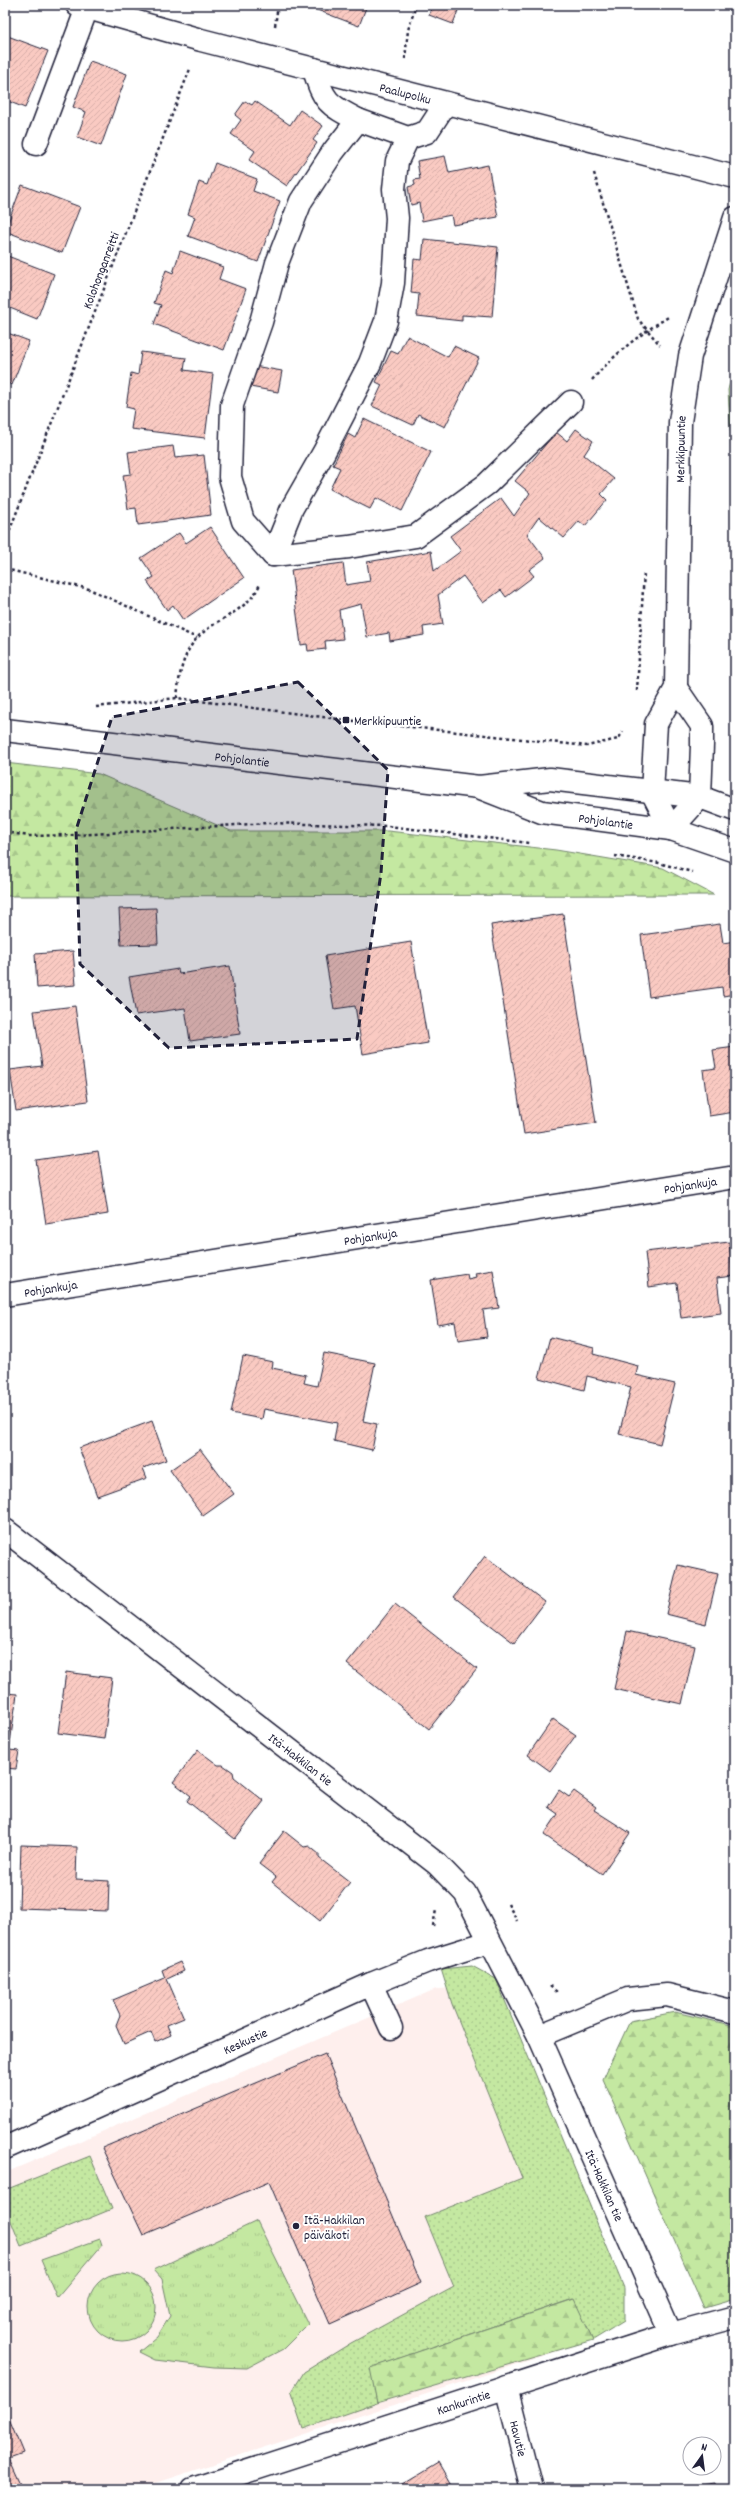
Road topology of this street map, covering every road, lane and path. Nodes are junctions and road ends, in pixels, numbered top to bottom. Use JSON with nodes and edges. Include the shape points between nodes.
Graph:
{"nodes":[{"id":1,"x":416,"y":5,"type":"edge"},
{"id":2,"x":82,"y":6,"type":"edge"},
{"id":3,"x":201,"y":40,"type":"junction"},
{"id":4,"x":314,"y":69,"type":"junction"},
{"id":5,"x":407,"y":93,"type":"junction"},
{"id":6,"x":446,"y":103,"type":"junction"},
{"id":7,"x":358,"y":120,"type":"junction"},
{"id":8,"x":570,"y":135,"type":"junction"},
{"id":9,"x":408,"y":138,"type":"junction"},
{"id":10,"x":36,"y":144,"type":"dead end"},
{"id":11,"x":735,"y":177,"type":"edge"},
{"id":12,"x":735,"y":218,"type":"edge"},
{"id":13,"x":674,"y":314,"type":"dead end"},
{"id":14,"x":647,"y":330,"type":"junction"},
{"id":15,"x":661,"y":347,"type":"dead end"},
{"id":16,"x":571,"y":402,"type":"joint"},
{"id":17,"x":5,"y":542,"type":"edge"},
{"id":18,"x":273,"y":555,"type":"junction"},
{"id":19,"x":5,"y":569,"type":"edge"},
{"id":20,"x":197,"y":638,"type":"junction"},
{"id":21,"x":676,"y":688,"type":"junction"},
{"id":22,"x":177,"y":698,"type":"junction"},
{"id":23,"x":88,"y":708,"type":"dead end"},
{"id":24,"x":6,"y":730,"type":"edge"},
{"id":25,"x":618,"y":739,"type":"dead end"},
{"id":26,"x":479,"y":787,"type":"junction"},
{"id":27,"x":652,"y":792,"type":"junction"},
{"id":28,"x":700,"y":797,"type":"junction"},
{"id":29,"x":735,"y":810,"type":"edge"},
{"id":30,"x":672,"y":830,"type":"junction"},
{"id":31,"x":5,"y":832,"type":"edge"},
{"id":32,"x":534,"y":843,"type":"dead end"},
{"id":33,"x":735,"y":851,"type":"edge"},
{"id":34,"x":612,"y":855,"type":"dead end"},
{"id":35,"x":694,"y":872,"type":"dead end"},
{"id":36,"x":735,"y":1177,"type":"edge"},
{"id":37,"x":5,"y":1295,"type":"edge"},
{"id":38,"x":5,"y":1530,"type":"edge"},
{"id":39,"x":436,"y":1904,"type":"dead end"},
{"id":40,"x":431,"y":1930,"type":"dead end"},
{"id":41,"x":489,"y":1942,"type":"junction"},
{"id":42,"x":371,"y":1984,"type":"junction"},
{"id":43,"x":735,"y":2012,"type":"edge"},
{"id":44,"x":391,"y":2028,"type":"dead end"},
{"id":45,"x":539,"y":2036,"type":"junction"},
{"id":46,"x":5,"y":2148,"type":"edge"},
{"id":47,"x":735,"y":2318,"type":"edge"},
{"id":48,"x":671,"y":2334,"type":"junction"},
{"id":49,"x":506,"y":2387,"type":"junction"},
{"id":50,"x":193,"y":2489,"type":"edge"},
{"id":51,"x":532,"y":2489,"type":"edge"}],
"edges":[{"from":1,"to":5,"type":"path","via":[[404,54]]},
{"from":2,"to":3,"type":"street","name":"Paalupolku"},
{"from":2,"to":10,"type":"street"},
{"from":3,"to":4,"type":"street","name":"Paalupolku"},
{"from":3,"to":17,"type":"path","name":"Kolohonganreitti"},
{"from":4,"to":5,"type":"street","name":"Paalupolku"},
{"from":4,"to":7,"type":"street","via":[[321,93],[335,109]]},
{"from":5,"to":6,"type":"street","name":"Paalupolku"},
{"from":6,"to":8,"type":"street","name":"Paalupolku"},
{"from":6,"to":9,"type":"street","via":[[427,132]]},
{"from":7,"to":9,"type":"street"},
{"from":7,"to":18,"type":"street","via":[[333,152],[301,201],[277,262],[261,322],[232,405],[230,477],[243,521]]},
{"from":8,"to":11,"type":"street","name":"Paalupolku"},
{"from":8,"to":14,"type":"path","via":[[594,172],[638,319]]},
{"from":9,"to":18,"type":"street","via":[[397,161],[394,189],[397,218],[393,284],[386,321],[370,362],[292,508]]},
{"from":12,"to":21,"type":"street","name":"Merkkipuuntie","via":[[690,356],[680,422]]},
{"from":13,"to":14,"type":"path"},
{"from":14,"to":15,"type":"path"},
{"from":14,"to":16,"type":"path","via":[[616,353]]},
{"from":16,"to":18,"type":"street","via":[[487,484],[416,536],[349,547]]},
{"from":18,"to":20,"type":"path","via":[[255,595],[238,611]]},
{"from":19,"to":20,"type":"path","via":[[90,589]]},
{"from":20,"to":22,"type":"path","via":[[179,668]]},
{"from":21,"to":27,"type":"street","name":"Merkkipuuntie","via":[[656,724]]},
{"from":21,"to":28,"type":"street","via":[[702,726]]},
{"from":22,"to":23,"type":"path"},
{"from":22,"to":25,"type":"path","via":[[346,720],[587,746]]},
{"from":24,"to":26,"type":"street","name":"Pohjolantie"},
{"from":26,"to":27,"type":"street","name":"Pohjolantie","via":[[550,779]]},
{"from":26,"to":30,"type":"street","name":"Pohjolantie","via":[[542,812]]},
{"from":27,"to":28,"type":"street","name":"Pohjolantie"},
{"from":27,"to":30,"type":"street"},
{"from":28,"to":29,"type":"street","name":"Pohjolantie"},
{"from":28,"to":30,"type":"street"},
{"from":30,"to":33,"type":"street","name":"Pohjolantie"},
{"from":31,"to":32,"type":"path","via":[[28,836],[77,835],[268,823],[388,826]]},
{"from":34,"to":35,"type":"path"},
{"from":36,"to":37,"type":"street","name":"Pohjankuja"},
{"from":38,"to":41,"type":"street","name":"Itä-Hakkilan tie","via":[[437,1864],[465,1894]]},
{"from":39,"to":40,"type":"path"},
{"from":41,"to":42,"type":"street","name":"Keskustie","via":[[428,1961]]},
{"from":41,"to":45,"type":"street","name":"Itä-Hakkilan tie"},
{"from":42,"to":44,"type":"street"},
{"from":42,"to":46,"type":"street","name":"Keskustie"},
{"from":43,"to":45,"type":"street","via":[[668,1995],[628,1999]]},
{"from":45,"to":48,"type":"street","name":"Itä-Hakkilan tie"},
{"from":47,"to":48,"type":"street","name":"Kankurintie"},
{"from":48,"to":49,"type":"street","name":"Kankurintie"},
{"from":49,"to":50,"type":"street","name":"Kankurintie"},
{"from":49,"to":51,"type":"street","name":"Havutie"}]}
